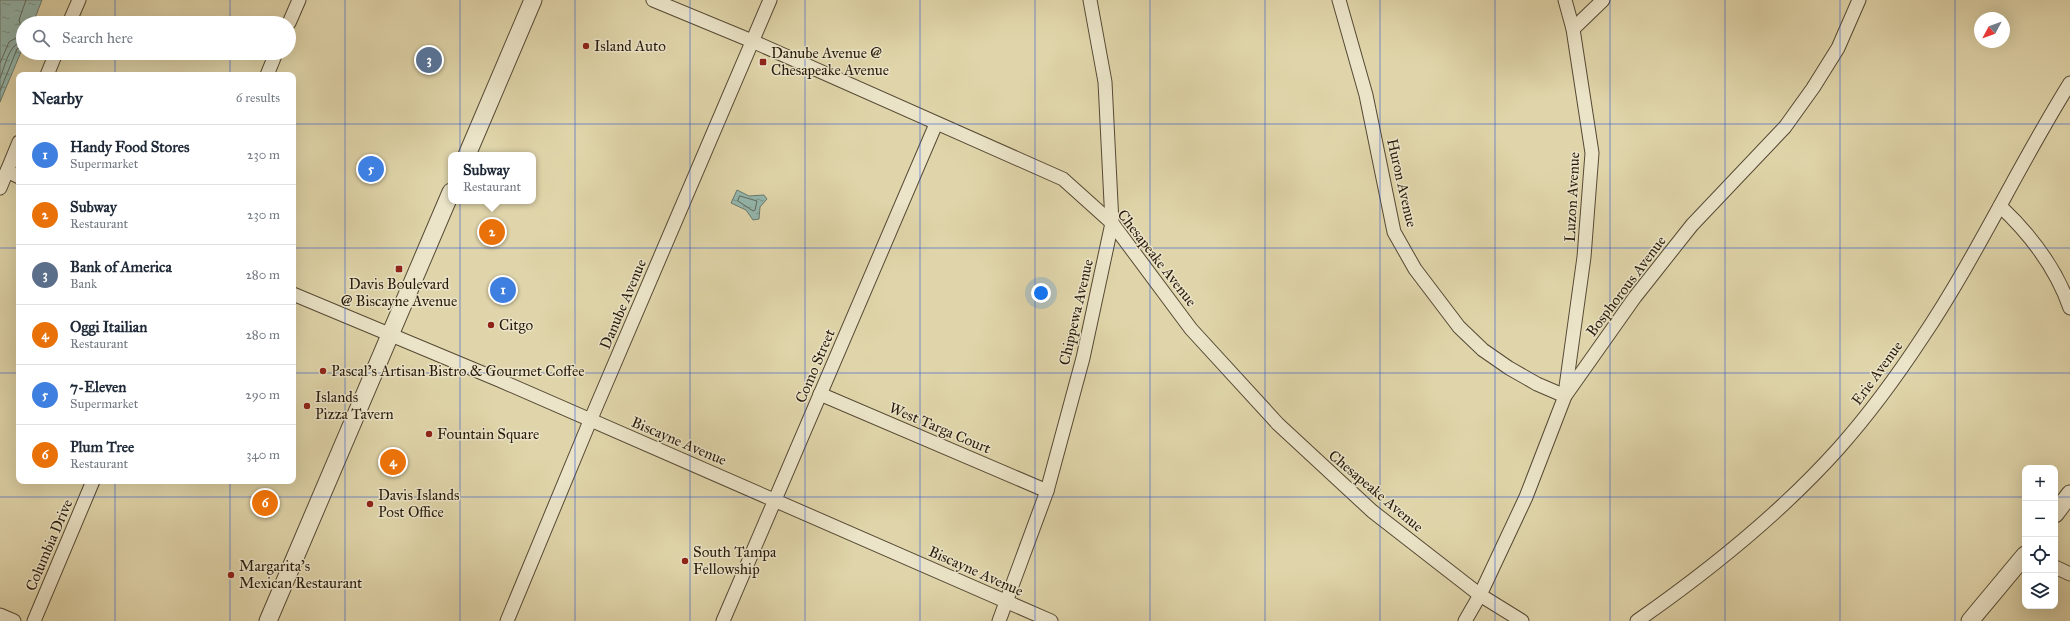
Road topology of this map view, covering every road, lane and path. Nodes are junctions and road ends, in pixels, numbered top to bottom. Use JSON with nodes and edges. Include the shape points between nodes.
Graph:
{"nodes":[{"id":1,"x":79,"y":0,"type":"edge"},
{"id":2,"x":299,"y":0,"type":"edge"},
{"id":3,"x":533,"y":0,"type":"edge"},
{"id":4,"x":770,"y":0,"type":"edge"},
{"id":5,"x":1090,"y":0,"type":"edge"},
{"id":6,"x":1339,"y":0,"type":"edge"},
{"id":7,"x":1565,"y":0,"type":"edge"},
{"id":8,"x":1603,"y":0,"type":"edge"},
{"id":9,"x":1859,"y":0,"type":"edge"},
{"id":10,"x":657,"y":1,"type":"edge"},
{"id":11,"x":72,"y":16,"type":"edge"},
{"id":12,"x":292,"y":16,"type":"edge"},
{"id":13,"x":1573,"y":29,"type":"junction"},
{"id":14,"x":752,"y":41,"type":"junction"},
{"id":15,"x":53,"y":60,"type":"edge"},
{"id":16,"x":273,"y":60,"type":"edge"},
{"id":17,"x":48,"y":72,"type":"edge"},
{"id":18,"x":268,"y":72,"type":"edge"},
{"id":19,"x":2070,"y":83,"type":"edge"},
{"id":20,"x":936,"y":124,"type":"junction"},
{"id":21,"x":16,"y":150,"type":"edge"},
{"id":22,"x":468,"y":152,"type":"edge"},
{"id":23,"x":7,"y":172,"type":"junction"},
{"id":24,"x":16,"y":176,"type":"edge"},
{"id":25,"x":0,"y":188,"type":"edge"},
{"id":26,"x":448,"y":199,"type":"edge"},
{"id":27,"x":2000,"y":206,"type":"junction"},
{"id":28,"x":1112,"y":223,"type":"junction"},
{"id":29,"x":296,"y":295,"type":"edge"},
{"id":30,"x":2070,"y":308,"type":"edge"},
{"id":31,"x":390,"y":335,"type":"junction"},
{"id":32,"x":820,"y":394,"type":"junction"},
{"id":33,"x":1565,"y":396,"type":"junction"},
{"id":34,"x":590,"y":420,"type":"junction"},
{"id":35,"x":92,"y":484,"type":"edge"},
{"id":36,"x":1047,"y":491,"type":"junction"},
{"id":37,"x":2070,"y":494,"type":"edge"},
{"id":38,"x":775,"y":500,"type":"junction"},
{"id":39,"x":2058,"y":510,"type":"edge"},
{"id":40,"x":2022,"y":558,"type":"edge"},
{"id":41,"x":2058,"y":568,"type":"edge"},
{"id":42,"x":2070,"y":574,"type":"edge"},
{"id":43,"x":1480,"y":595,"type":"junction"},
{"id":44,"x":1006,"y":601,"type":"junction"},
{"id":45,"x":0,"y":615,"type":"edge"},
{"id":46,"x":14,"y":621,"type":"edge"},
{"id":47,"x":34,"y":621,"type":"edge"},
{"id":48,"x":268,"y":621,"type":"edge"},
{"id":49,"x":507,"y":621,"type":"edge"},
{"id":50,"x":723,"y":621,"type":"edge"},
{"id":51,"x":998,"y":621,"type":"edge"},
{"id":52,"x":1051,"y":621,"type":"edge"},
{"id":53,"x":1465,"y":621,"type":"edge"},
{"id":54,"x":1522,"y":621,"type":"edge"},
{"id":55,"x":1637,"y":621,"type":"edge"},
{"id":56,"x":1970,"y":621,"type":"edge"}],
"edges":[{"from":1,"to":11,"type":"street"},
{"from":2,"to":12,"type":"street"},
{"from":3,"to":22,"type":"street"},
{"from":4,"to":14,"type":"street","name":"Danube Avenue"},
{"from":5,"to":28,"type":"street","name":"Chippewa Avenue","via":[[1105,82]]},
{"from":6,"to":33,"type":"street","name":"Huron Avenue","via":[[1366,95],[1394,232],[1415,269],[1459,327],[1483,350],[1520,374]]},
{"from":7,"to":13,"type":"street","name":"Luzon Avenue"},
{"from":8,"to":13,"type":"street"},
{"from":9,"to":33,"type":"street","name":"Bosphorous Avenue","via":[[1838,48],[1785,127],[1688,231],[1635,297]]},
{"from":10,"to":14,"type":"street","name":"Chesapeake Avenue"},
{"from":13,"to":33,"type":"street","name":"Luzon Avenue","via":[[1592,153],[1584,257]]},
{"from":14,"to":20,"type":"street","name":"Chesapeake Avenue"},
{"from":14,"to":34,"type":"street","name":"Danube Avenue"},
{"from":15,"to":17,"type":"street"},
{"from":16,"to":18,"type":"street"},
{"from":19,"to":27,"type":"street","name":"Erie Avenue","via":[[2014,177]]},
{"from":20,"to":28,"type":"street","name":"Chesapeake Avenue","via":[[1063,179]]},
{"from":20,"to":32,"type":"street","name":"Como Street"},
{"from":21,"to":23,"type":"street"},
{"from":23,"to":24,"type":"street"},
{"from":23,"to":25,"type":"street"},
{"from":26,"to":31,"type":"street"},
{"from":27,"to":30,"type":"street","via":[[2035,243],[2055,275]]},
{"from":27,"to":55,"type":"street","name":"Erie Avenue","via":[[1983,240],[1923,337],[1882,395],[1838,449],[1791,497],[1741,542],[1703,574]]},
{"from":28,"to":36,"type":"street","name":"Chippewa Avenue","via":[[1083,358]]},
{"from":28,"to":43,"type":"street","name":"Chesapeake Avenue","via":[[1191,329],[1278,424],[1372,511]]},
{"from":29,"to":31,"type":"street","name":"Biscayne Avenue"},
{"from":31,"to":34,"type":"street","name":"Biscayne Avenue"},
{"from":31,"to":48,"type":"street"},
{"from":32,"to":36,"type":"street","name":"West Targa Court"},
{"from":32,"to":38,"type":"street","name":"Como Street"},
{"from":33,"to":43,"type":"street","name":"Bosphorous Avenue","via":[[1526,498]]},
{"from":34,"to":38,"type":"street","name":"Biscayne Avenue"},
{"from":34,"to":49,"type":"street","name":"Danube Avenue"},
{"from":35,"to":47,"type":"street","name":"Columbia Drive"},
{"from":36,"to":44,"type":"street","name":"Chippewa Avenue"},
{"from":37,"to":39,"type":"street"},
{"from":38,"to":44,"type":"street","name":"Biscayne Avenue"},
{"from":38,"to":50,"type":"street","name":"Como Street"},
{"from":40,"to":56,"type":"street"},
{"from":41,"to":42,"type":"street"},
{"from":43,"to":53,"type":"street","name":"Bosphorous Avenue"},
{"from":43,"to":54,"type":"street","name":"Chesapeake Avenue"},
{"from":44,"to":51,"type":"street","name":"Chippewa Avenue"},
{"from":44,"to":52,"type":"street","name":"Biscayne Avenue"},
{"from":45,"to":46,"type":"street"}]}
